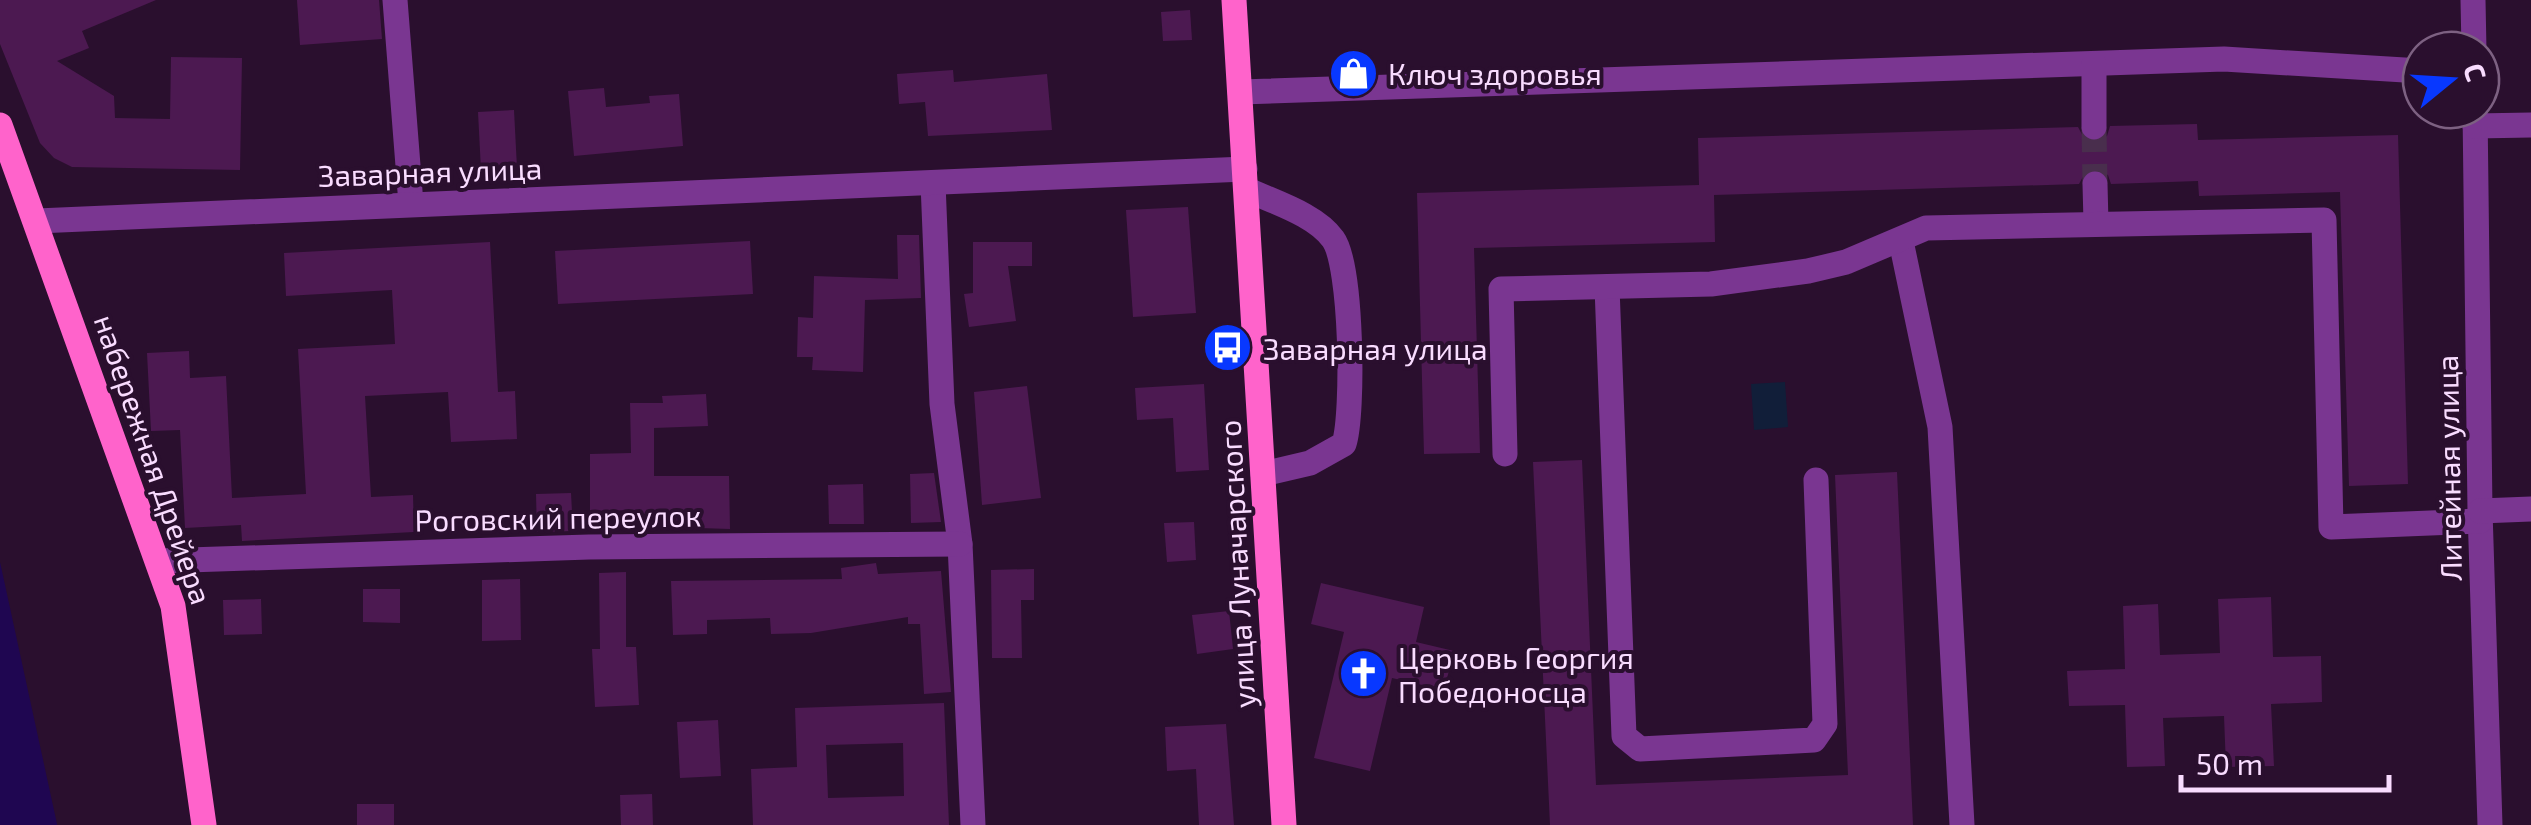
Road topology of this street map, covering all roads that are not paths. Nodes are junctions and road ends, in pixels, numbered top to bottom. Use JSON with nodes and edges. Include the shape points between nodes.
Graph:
{"nodes":[{"id":1,"x":395,"y":0,"type":"edge"},
{"id":2,"x":1234,"y":0,"type":"edge"},
{"id":3,"x":2473,"y":0,"type":"edge"},
{"id":4,"x":2474,"y":30,"type":"edge"},
{"id":5,"x":2094,"y":64,"type":"junction"},
{"id":6,"x":2401,"y":70,"type":"edge"},
{"id":7,"x":1240,"y":92,"type":"junction"},
{"id":8,"x":2501,"y":121,"type":"edge"},
{"id":9,"x":0,"y":125,"type":"edge"},
{"id":10,"x":2531,"y":125,"type":"edge"},
{"id":11,"x":2094,"y":127,"type":"tunnel mouth"},
{"id":12,"x":2475,"y":130,"type":"edge"},
{"id":13,"x":1246,"y":179,"type":"junction"},
{"id":14,"x":933,"y":183,"type":"junction"},
{"id":15,"x":2095,"y":184,"type":"tunnel mouth"},
{"id":16,"x":412,"y":204,"type":"junction"},
{"id":17,"x":37,"y":221,"type":"junction"},
{"id":18,"x":2096,"y":222,"type":"junction"},
{"id":19,"x":1902,"y":241,"type":"junction"},
{"id":20,"x":1606,"y":287,"type":"junction"},
{"id":21,"x":1506,"y":454,"type":"dead end"},
{"id":22,"x":1263,"y":474,"type":"junction"},
{"id":23,"x":1816,"y":480,"type":"dead end"},
{"id":24,"x":2531,"y":508,"type":"edge"},
{"id":25,"x":2480,"y":516,"type":"junction"},
{"id":26,"x":960,"y":544,"type":"junction"},
{"id":27,"x":158,"y":561,"type":"junction"},
{"id":28,"x":204,"y":825,"type":"edge"},
{"id":29,"x":973,"y":825,"type":"edge"},
{"id":30,"x":1284,"y":825,"type":"edge"},
{"id":31,"x":1962,"y":825,"type":"edge"},
{"id":32,"x":2490,"y":825,"type":"edge"}],
"edges":[{"from":1,"to":16,"type":"street"},
{"from":2,"to":7,"type":"main road","name":"улица Луначарского"},
{"from":3,"to":4,"type":"street"},
{"from":5,"to":6,"type":"street","via":[[2224,60]]},
{"from":5,"to":7,"type":"street"},
{"from":5,"to":11,"type":"street"},
{"from":7,"to":13,"type":"main road","name":"улица Луначарского"},
{"from":8,"to":10,"type":"street"},
{"from":9,"to":17,"type":"main road","name":"набережная Дрейера"},
{"from":12,"to":25,"type":"street","name":"Литейная улица"},
{"from":13,"to":14,"type":"street","name":"Заварная улица"},
{"from":13,"to":22,"type":"main road","name":"улица Луначарского"},
{"from":13,"to":22,"type":"street","via":[[1334,240],[1345,288],[1352,420],[1344,444],[1310,463]]},
{"from":14,"to":16,"type":"street","name":"Заварная улица"},
{"from":14,"to":26,"type":"street","via":[[942,404]]},
{"from":15,"to":18,"type":"street"},
{"from":16,"to":17,"type":"street","name":"Заварная улица"},
{"from":17,"to":27,"type":"main road","name":"набережная Дрейера"},
{"from":18,"to":19,"type":"street","via":[[1926,228]]},
{"from":18,"to":25,"type":"street","via":[[2324,220],[2332,527]]},
{"from":19,"to":20,"type":"street","via":[[1808,271],[1711,284]]},
{"from":19,"to":31,"type":"street","via":[[1940,427]]},
{"from":20,"to":21,"type":"street","via":[[1501,289]]},
{"from":20,"to":23,"type":"street","via":[[1624,736],[1640,750],[1814,740],[1824,724]]},
{"from":22,"to":30,"type":"main road","name":"улица Луначарского"},
{"from":24,"to":25,"type":"street"},
{"from":25,"to":32,"type":"street","name":"Литейная улица"},
{"from":26,"to":27,"type":"street","name":"Роговский переулок"},
{"from":26,"to":29,"type":"street"},
{"from":27,"to":28,"type":"main road","name":"набережная Дрейера","via":[[183,655]]}]}
